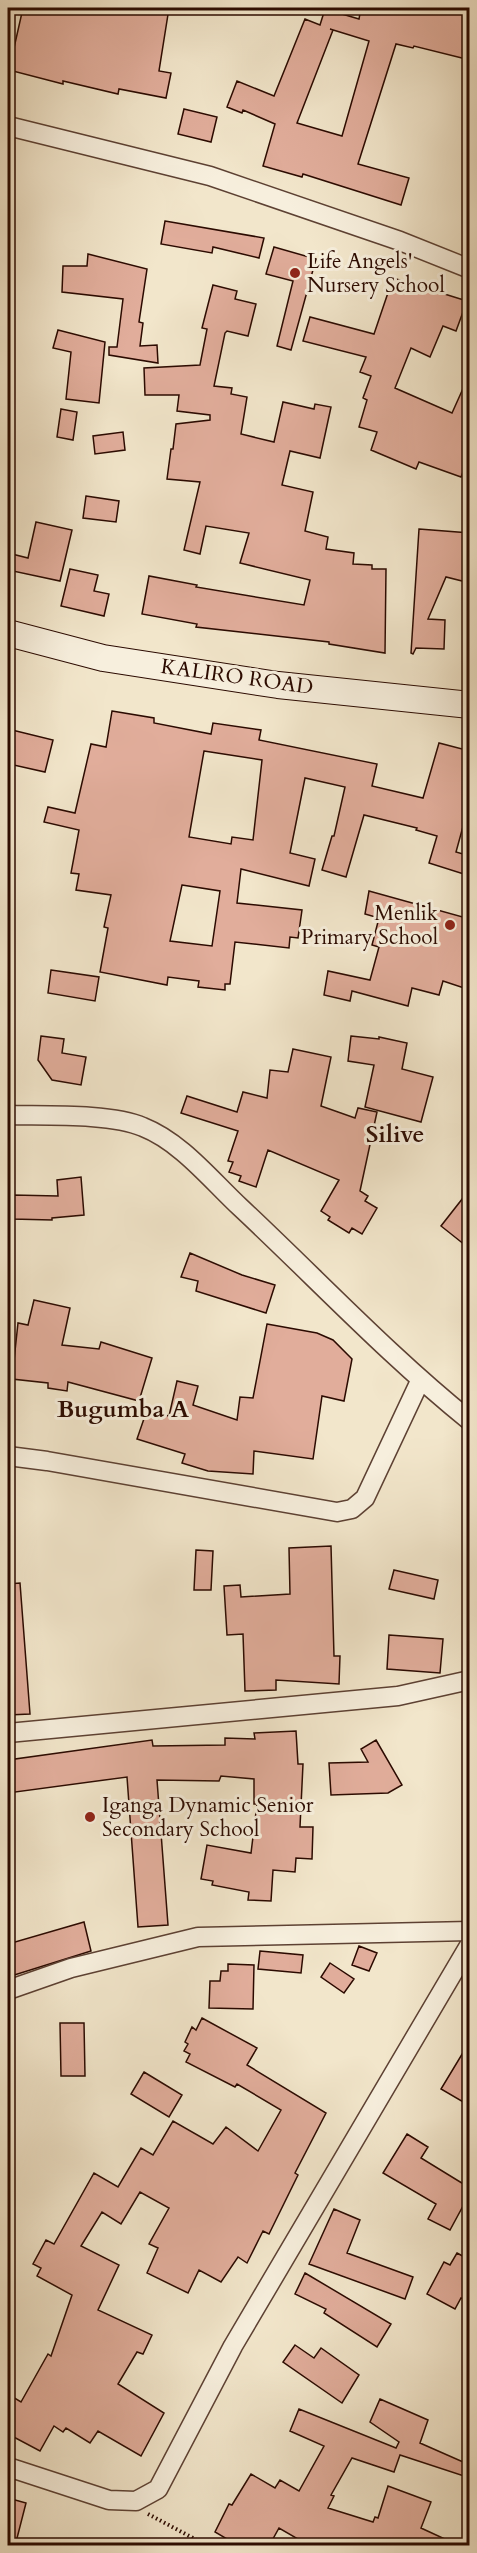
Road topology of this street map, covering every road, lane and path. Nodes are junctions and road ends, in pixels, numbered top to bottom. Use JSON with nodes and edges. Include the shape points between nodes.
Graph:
{"nodes":[{"id":1,"x":8,"y":126,"type":"edge"},
{"id":2,"x":470,"y":269,"type":"edge"},
{"id":3,"x":8,"y":633,"type":"edge"},
{"id":4,"x":470,"y":705,"type":"edge"},
{"id":5,"x":8,"y":1115,"type":"edge"},
{"id":6,"x":420,"y":1381,"type":"junction"},
{"id":7,"x":470,"y":1421,"type":"edge"},
{"id":8,"x":8,"y":1456,"type":"edge"},
{"id":9,"x":470,"y":1680,"type":"edge"},
{"id":10,"x":8,"y":1733,"type":"edge"},
{"id":11,"x":470,"y":1931,"type":"edge"},
{"id":12,"x":470,"y":1944,"type":"edge"},
{"id":13,"x":8,"y":1990,"type":"edge"},
{"id":14,"x":8,"y":2468,"type":"edge"},
{"id":15,"x":136,"y":2500,"type":"junction"},
{"id":16,"x":208,"y":2546,"type":"edge"}],
"edges":[{"from":1,"to":2,"type":"street","via":[[210,176]]},
{"from":3,"to":4,"type":"main road","name":"KALIRO ROAD","via":[[103,658],[278,685]]},
{"from":5,"to":6,"type":"street","via":[[93,1117],[142,1126],[176,1147]]},
{"from":6,"to":7,"type":"street"},
{"from":6,"to":8,"type":"street","via":[[365,1498],[352,1509],[337,1512]]},
{"from":9,"to":10,"type":"street","via":[[398,1696]]},
{"from":11,"to":13,"type":"street","via":[[198,1937],[70,1968]]},
{"from":12,"to":15,"type":"street","via":[[233,2346],[158,2489]]},
{"from":14,"to":15,"type":"street","via":[[109,2500]]},
{"from":15,"to":16,"type":"path","via":[[152,2518]]}]}
